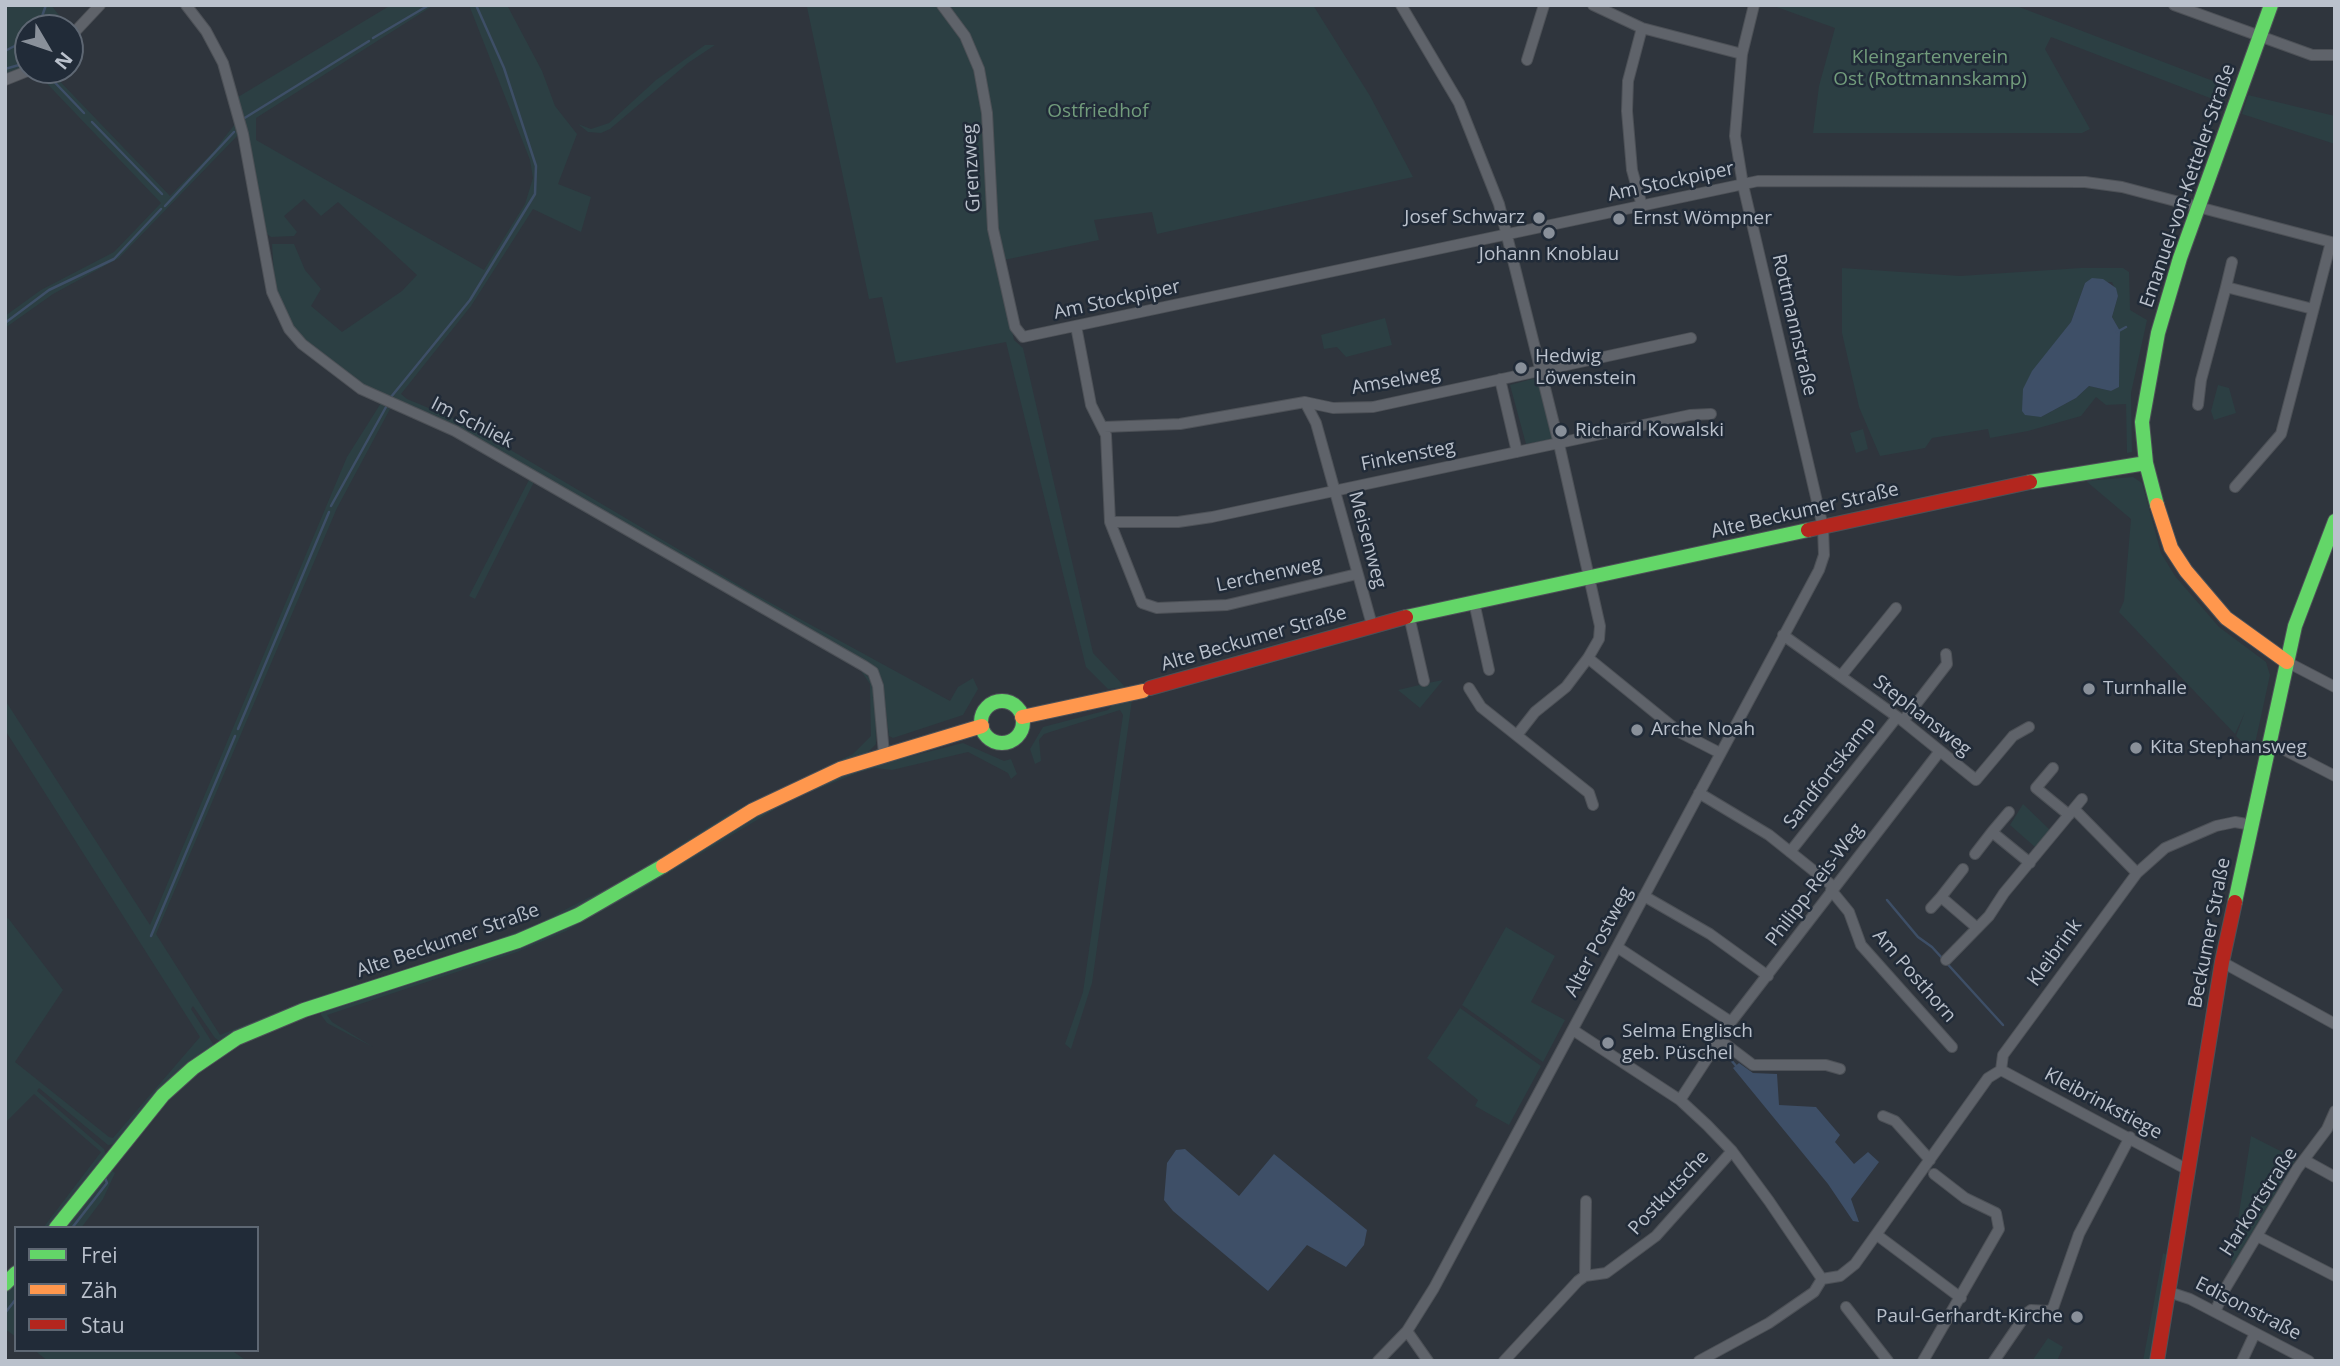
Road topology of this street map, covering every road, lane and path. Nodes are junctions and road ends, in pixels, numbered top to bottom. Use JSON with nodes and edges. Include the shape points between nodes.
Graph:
{"nodes":[{"id":1,"x":100,"y":5,"type":"edge"},
{"id":2,"x":186,"y":5,"type":"edge"},
{"id":3,"x":942,"y":5,"type":"edge"},
{"id":4,"x":1401,"y":5,"type":"edge"},
{"id":5,"x":1544,"y":5,"type":"edge"},
{"id":6,"x":1593,"y":5,"type":"edge"},
{"id":7,"x":1754,"y":5,"type":"edge"},
{"id":8,"x":2174,"y":5,"type":"edge"},
{"id":9,"x":2271,"y":5,"type":"edge"},
{"id":10,"x":84,"y":22,"type":"edge"},
{"id":11,"x":1642,"y":29,"type":"junction"},
{"id":12,"x":2260,"y":36,"type":"junction"},
{"id":13,"x":1742,"y":54,"type":"junction"},
{"id":14,"x":2335,"y":55,"type":"edge"},
{"id":15,"x":1527,"y":60,"type":"dead end"},
{"id":16,"x":1743,"y":185,"type":"junction"},
{"id":17,"x":1642,"y":206,"type":"junction"},
{"id":18,"x":2198,"y":207,"type":"junction"},
{"id":19,"x":1508,"y":235,"type":"junction"},
{"id":20,"x":2333,"y":243,"type":"edge"},
{"id":21,"x":2232,"y":262,"type":"dead end"},
{"id":22,"x":2226,"y":287,"type":"junction"},
{"id":23,"x":2313,"y":309,"type":"junction"},
{"id":24,"x":1076,"y":326,"type":"junction"},
{"id":25,"x":1020,"y":336,"type":"joint"},
{"id":26,"x":1691,"y":338,"type":"dead end"},
{"id":27,"x":1541,"y":372,"type":"junction"},
{"id":28,"x":1500,"y":379,"type":"junction"},
{"id":29,"x":1305,"y":402,"type":"junction"},
{"id":30,"x":2198,"y":405,"type":"dead end"},
{"id":31,"x":1333,"y":408,"type":"junction"},
{"id":32,"x":1711,"y":414,"type":"dead end"},
{"id":33,"x":1316,"y":423,"type":"junction"},
{"id":34,"x":1104,"y":427,"type":"junction"},
{"id":35,"x":1559,"y":444,"type":"junction"},
{"id":36,"x":1517,"y":452,"type":"junction"},
{"id":37,"x":2146,"y":463,"type":"junction"},
{"id":38,"x":2235,"y":486,"type":"dead end"},
{"id":39,"x":1335,"y":489,"type":"junction"},
{"id":40,"x":1110,"y":522,"type":"junction"},
{"id":41,"x":2334,"y":525,"type":"edge"},
{"id":42,"x":1823,"y":527,"type":"junction"},
{"id":43,"x":1357,"y":575,"type":"junction"},
{"id":44,"x":1590,"y":578,"type":"junction"},
{"id":45,"x":1474,"y":602,"type":"junction"},
{"id":46,"x":1896,"y":608,"type":"dead end"},
{"id":47,"x":1409,"y":616,"type":"junction"},
{"id":48,"x":1372,"y":625,"type":"junction"},
{"id":49,"x":1783,"y":635,"type":"junction"},
{"id":50,"x":1946,"y":654,"type":"dead end"},
{"id":51,"x":1588,"y":658,"type":"junction"},
{"id":52,"x":2287,"y":662,"type":"junction"},
{"id":53,"x":1489,"y":670,"type":"dead end"},
{"id":54,"x":1841,"y":676,"type":"junction"},
{"id":55,"x":1424,"y":681,"type":"dead end"},
{"id":56,"x":2335,"y":687,"type":"edge"},
{"id":57,"x":1469,"y":688,"type":"dead end"},
{"id":58,"x":1023,"y":717,"type":"junction"},
{"id":59,"x":1900,"y":719,"type":"junction"},
{"id":60,"x":982,"y":726,"type":"junction"},
{"id":61,"x":2029,"y":727,"type":"dead end"},
{"id":62,"x":1517,"y":735,"type":"junction"},
{"id":63,"x":2269,"y":741,"type":"junction"},
{"id":64,"x":1940,"y":751,"type":"junction"},
{"id":65,"x":1720,"y":753,"type":"junction"},
{"id":66,"x":884,"y":754,"type":"junction"},
{"id":67,"x":2053,"y":768,"type":"dead end"},
{"id":68,"x":2335,"y":776,"type":"edge"},
{"id":69,"x":1699,"y":793,"type":"junction"},
{"id":70,"x":2082,"y":800,"type":"dead end"},
{"id":71,"x":1593,"y":805,"type":"dead end"},
{"id":72,"x":2009,"y":812,"type":"dead end"},
{"id":73,"x":2072,"y":812,"type":"junction"},
{"id":74,"x":2252,"y":825,"type":"junction"},
{"id":75,"x":1992,"y":832,"type":"junction"},
{"id":76,"x":1790,"y":852,"type":"junction"},
{"id":77,"x":1975,"y":854,"type":"dead end"},
{"id":78,"x":2029,"y":863,"type":"junction"},
{"id":79,"x":1963,"y":869,"type":"dead end"},
{"id":80,"x":2137,"y":873,"type":"junction"},
{"id":81,"x":1832,"y":889,"type":"junction"},
{"id":82,"x":1644,"y":896,"type":"junction"},
{"id":83,"x":1941,"y":897,"type":"junction"},
{"id":84,"x":1931,"y":908,"type":"dead end"},
{"id":85,"x":1976,"y":927,"type":"junction"},
{"id":86,"x":1617,"y":947,"type":"junction"},
{"id":87,"x":1946,"y":960,"type":"dead end"},
{"id":88,"x":2222,"y":962,"type":"junction"},
{"id":89,"x":1768,"y":976,"type":"junction"},
{"id":90,"x":1731,"y":1022,"type":"junction"},
{"id":91,"x":2335,"y":1024,"type":"edge"},
{"id":92,"x":1573,"y":1030,"type":"junction"},
{"id":93,"x":1720,"y":1040,"type":"junction"},
{"id":94,"x":1952,"y":1046,"type":"dead end"},
{"id":95,"x":1840,"y":1069,"type":"dead end"},
{"id":96,"x":2001,"y":1070,"type":"junction"},
{"id":97,"x":1680,"y":1100,"type":"junction"},
{"id":98,"x":2335,"y":1111,"type":"edge"},
{"id":99,"x":1883,"y":1116,"type":"dead end"},
{"id":100,"x":2130,"y":1137,"type":"junction"},
{"id":101,"x":1732,"y":1151,"type":"junction"},
{"id":102,"x":1930,"y":1160,"type":"junction"},
{"id":103,"x":2306,"y":1161,"type":"junction"},
{"id":104,"x":2188,"y":1170,"type":"junction"},
{"id":105,"x":1934,"y":1174,"type":"dead end"},
{"id":106,"x":2335,"y":1177,"type":"edge"},
{"id":107,"x":1586,"y":1201,"type":"dead end"},
{"id":108,"x":58,"y":1226,"type":"edge"},
{"id":109,"x":1877,"y":1235,"type":"junction"},
{"id":110,"x":2257,"y":1236,"type":"junction"},
{"id":111,"x":1585,"y":1276,"type":"junction"},
{"id":112,"x":2335,"y":1276,"type":"edge"},
{"id":113,"x":1822,"y":1279,"type":"junction"},
{"id":114,"x":2169,"y":1292,"type":"junction"},
{"id":115,"x":1961,"y":1298,"type":"junction"},
{"id":116,"x":1846,"y":1307,"type":"dead end"},
{"id":117,"x":2215,"y":1312,"type":"junction"},
{"id":118,"x":1407,"y":1331,"type":"junction"},
{"id":119,"x":2255,"y":1333,"type":"junction"},
{"id":120,"x":1378,"y":1361,"type":"edge"},
{"id":121,"x":1428,"y":1361,"type":"edge"},
{"id":122,"x":1504,"y":1361,"type":"edge"},
{"id":123,"x":1699,"y":1361,"type":"edge"},
{"id":124,"x":1888,"y":1361,"type":"edge"},
{"id":125,"x":1923,"y":1361,"type":"edge"},
{"id":126,"x":1994,"y":1361,"type":"edge"},
{"id":127,"x":2157,"y":1361,"type":"edge"},
{"id":128,"x":2242,"y":1361,"type":"edge"},
{"id":129,"x":2309,"y":1361,"type":"edge"}],
"edges":[{"from":1,"to":10,"type":"street"},
{"from":2,"to":66,"type":"street","name":"Im Schliek","via":[[223,63],[243,134],[272,292],[283,319],[302,344],[361,389],[455,430],[864,666],[878,686]]},
{"from":3,"to":25,"type":"street","name":"Grenzweg","via":[[965,36],[979,69],[987,113],[993,229]]},
{"from":4,"to":19,"type":"street","via":[[1458,103],[1484,160]]},
{"from":5,"to":15,"type":"street"},
{"from":6,"to":11,"type":"street"},
{"from":7,"to":13,"type":"street","name":"Rottmannstraße"},
{"from":8,"to":12,"type":"street"},
{"from":9,"to":12,"type":"street","name":"Emanuel-von-Ketteler-Straße"},
{"from":11,"to":13,"type":"street"},
{"from":11,"to":17,"type":"street","via":[[1628,81],[1627,111],[1632,170]]},
{"from":12,"to":14,"type":"street","via":[[2312,55]]},
{"from":12,"to":18,"type":"street","name":"Emanuel-von-Ketteler-Straße"},
{"from":13,"to":16,"type":"street","name":"Rottmannstraße","via":[[1735,136]]},
{"from":16,"to":17,"type":"street","name":"Am Stockpiper"},
{"from":16,"to":18,"type":"street","name":"Am Stockpiper","via":[[1758,181],[2085,182]]},
{"from":16,"to":42,"type":"street","name":"Rottmannstraße"},
{"from":17,"to":19,"type":"street","name":"Am Stockpiper"},
{"from":18,"to":20,"type":"street","name":"Am Stockpiper"},
{"from":18,"to":37,"type":"street","name":"Emanuel-von-Ketteler-Straße","via":[[2176,270],[2148,381],[2142,422]]},
{"from":19,"to":24,"type":"street","name":"Am Stockpiper"},
{"from":19,"to":27,"type":"street"},
{"from":20,"to":23,"type":"street"},
{"from":21,"to":22,"type":"street"},
{"from":22,"to":23,"type":"street"},
{"from":22,"to":30,"type":"street"},
{"from":23,"to":38,"type":"street","via":[[2281,434]]},
{"from":24,"to":25,"type":"street","name":"Am Stockpiper"},
{"from":24,"to":34,"type":"street","name":"Lerchenweg","via":[[1091,405]]},
{"from":26,"to":27,"type":"street","name":"Amselweg"},
{"from":27,"to":28,"type":"street","name":"Amselweg"},
{"from":27,"to":35,"type":"street"},
{"from":28,"to":31,"type":"street","name":"Amselweg","via":[[1373,407]]},
{"from":28,"to":36,"type":"street"},
{"from":29,"to":31,"type":"street","name":"Amselweg"},
{"from":29,"to":33,"type":"street","name":"Meisenweg"},
{"from":29,"to":34,"type":"street","name":"Amselweg","via":[[1180,424]]},
{"from":31,"to":33,"type":"street"},
{"from":32,"to":35,"type":"street","name":"Finkensteg"},
{"from":33,"to":39,"type":"street","name":"Meisenweg"},
{"from":34,"to":40,"type":"street","name":"Lerchenweg"},
{"from":35,"to":36,"type":"street","name":"Finkensteg"},
{"from":35,"to":44,"type":"street"},
{"from":36,"to":39,"type":"street","name":"Finkensteg"},
{"from":37,"to":42,"type":"street","name":"Alte Beckumer Straße","via":[[2020,484]]},
{"from":37,"to":52,"type":"street","name":"Emanuel-von-Ketteler-Straße","via":[[2171,548],[2186,571],[2226,618]]},
{"from":39,"to":40,"type":"street","name":"Finkensteg","via":[[1190,520]]},
{"from":39,"to":43,"type":"street","name":"Meisenweg"},
{"from":40,"to":43,"type":"street","name":"Lerchenweg","via":[[1139,599],[1151,608],[1227,605]]},
{"from":41,"to":52,"type":"street","name":"Beckumer Straße","via":[[2311,579]]},
{"from":42,"to":44,"type":"street","name":"Alte Beckumer Straße"},
{"from":42,"to":49,"type":"street","name":"Alter Postweg","via":[[1824,555],[1819,570]]},
{"from":43,"to":48,"type":"street","name":"Meisenweg"},
{"from":44,"to":45,"type":"street","name":"Alte Beckumer Straße"},
{"from":44,"to":51,"type":"street","via":[[1600,626],[1599,639]]},
{"from":45,"to":47,"type":"street","name":"Alte Beckumer Straße"},
{"from":45,"to":53,"type":"street"},
{"from":46,"to":54,"type":"street"},
{"from":47,"to":48,"type":"street","name":"Alte Beckumer Straße"},
{"from":47,"to":55,"type":"street"},
{"from":48,"to":58,"type":"street","name":"Alte Beckumer Straße","via":[[1147,690]]},
{"from":49,"to":54,"type":"street","name":"Stephansweg"},
{"from":49,"to":65,"type":"street","name":"Alter Postweg"},
{"from":50,"to":59,"type":"street","name":"Sandfortskamp","via":[[1947,664]]},
{"from":51,"to":62,"type":"street"},
{"from":51,"to":65,"type":"street","via":[[1679,732]]},
{"from":52,"to":56,"type":"street"},
{"from":52,"to":63,"type":"street","name":"Beckumer Straße"},
{"from":54,"to":59,"type":"street","name":"Stephansweg"},
{"from":57,"to":62,"type":"street","via":[[1481,707]]},
{"from":58,"to":60,"type":"street","via":[[1019,733],[1003,742],[989,738]]},
{"from":58,"to":60,"type":"street","via":[[1017,706],[999,701],[984,712]]},
{"from":59,"to":64,"type":"street","name":"Stephansweg"},
{"from":59,"to":76,"type":"street","name":"Sandfortskamp"},
{"from":60,"to":66,"type":"street","name":"Alte Beckumer Straße"},
{"from":61,"to":64,"type":"street","name":"Stephansweg","via":[[2013,736],[1976,780]]},
{"from":62,"to":71,"type":"street","via":[[1589,793]]},
{"from":63,"to":68,"type":"street"},
{"from":63,"to":74,"type":"street","name":"Beckumer Straße"},
{"from":64,"to":81,"type":"street","name":"Philipp-Reis-Weg"},
{"from":65,"to":69,"type":"street","name":"Alter Postweg"},
{"from":66,"to":108,"type":"street","name":"Alte Beckumer Straße","via":[[840,769],[753,810],[635,884],[542,931],[304,1010],[237,1038],[192,1068],[163,1095]]},
{"from":67,"to":73,"type":"street","via":[[2036,788]]},
{"from":69,"to":76,"type":"street","name":"Am Posthorn"},
{"from":69,"to":82,"type":"street","name":"Alter Postweg"},
{"from":70,"to":73,"type":"street"},
{"from":72,"to":75,"type":"street"},
{"from":73,"to":78,"type":"street"},
{"from":73,"to":80,"type":"street"},
{"from":74,"to":80,"type":"street","name":"Kleibrink","via":[[2216,826],[2165,848]]},
{"from":74,"to":88,"type":"street","name":"Beckumer Straße"},
{"from":75,"to":77,"type":"street"},
{"from":75,"to":78,"type":"street"},
{"from":76,"to":81,"type":"street","name":"Am Posthorn"},
{"from":78,"to":85,"type":"street"},
{"from":79,"to":83,"type":"street"},
{"from":80,"to":96,"type":"street","name":"Kleibrink","via":[[2003,1055]]},
{"from":81,"to":89,"type":"street","name":"Philipp-Reis-Weg"},
{"from":81,"to":94,"type":"street","name":"Am Posthorn","via":[[1849,912],[1861,946]]},
{"from":82,"to":86,"type":"street","name":"Alter Postweg"},
{"from":82,"to":89,"type":"street","via":[[1710,934]]},
{"from":83,"to":84,"type":"street"},
{"from":83,"to":85,"type":"street"},
{"from":85,"to":87,"type":"street"},
{"from":86,"to":90,"type":"street"},
{"from":86,"to":92,"type":"street","name":"Alter Postweg"},
{"from":88,"to":91,"type":"street"},
{"from":88,"to":104,"type":"street","name":"Beckumer Straße"},
{"from":89,"to":90,"type":"street","name":"Philipp-Reis-Weg"},
{"from":90,"to":93,"type":"street","name":"Philipp-Reis-Weg"},
{"from":92,"to":97,"type":"street"},
{"from":92,"to":118,"type":"street","name":"Alter Postweg"},
{"from":93,"to":95,"type":"street","via":[[1753,1065]]},
{"from":93,"to":97,"type":"street","name":"Philipp-Reis-Weg"},
{"from":96,"to":100,"type":"street","name":"Kleibrinkstiege"},
{"from":96,"to":102,"type":"street","name":"Kleibrink","via":[[1988,1078]]},
{"from":97,"to":101,"type":"street"},
{"from":98,"to":103,"type":"street","name":"Harkortstraße"},
{"from":99,"to":102,"type":"street","via":[[1895,1121]]},
{"from":100,"to":104,"type":"street","name":"Kleibrinkstiege"},
{"from":100,"to":126,"type":"street","via":[[2079,1234],[2053,1308],[2026,1313]]},
{"from":101,"to":111,"type":"street","name":"Postkutsche","via":[[1648,1243],[1606,1273]]},
{"from":101,"to":113,"type":"street"},
{"from":102,"to":109,"type":"street","name":"Kleibrink"},
{"from":103,"to":106,"type":"street"},
{"from":103,"to":110,"type":"street","name":"Harkortstraße"},
{"from":104,"to":114,"type":"street","name":"Beckumer Straße"},
{"from":105,"to":115,"type":"street","via":[[1965,1198],[1996,1213],[2000,1230]]},
{"from":107,"to":111,"type":"street"},
{"from":109,"to":113,"type":"street","name":"Kleibrink","via":[[1844,1273]]},
{"from":109,"to":115,"type":"street"},
{"from":110,"to":112,"type":"street"},
{"from":110,"to":117,"type":"street","name":"Harkortstraße"},
{"from":111,"to":122,"type":"street","name":"Postkutsche"},
{"from":113,"to":123,"type":"street","name":"Kleibrink","via":[[1814,1292],[1783,1314]]},
{"from":114,"to":117,"type":"street","name":"Edisonstraße"},
{"from":114,"to":127,"type":"street","name":"Beckumer Straße"},
{"from":115,"to":125,"type":"street"},
{"from":116,"to":124,"type":"street"},
{"from":117,"to":119,"type":"street","name":"Edisonstraße"},
{"from":118,"to":120,"type":"street","name":"Alter Postweg"},
{"from":118,"to":121,"type":"street"},
{"from":119,"to":128,"type":"street"},
{"from":119,"to":129,"type":"street","name":"Edisonstraße"}]}
